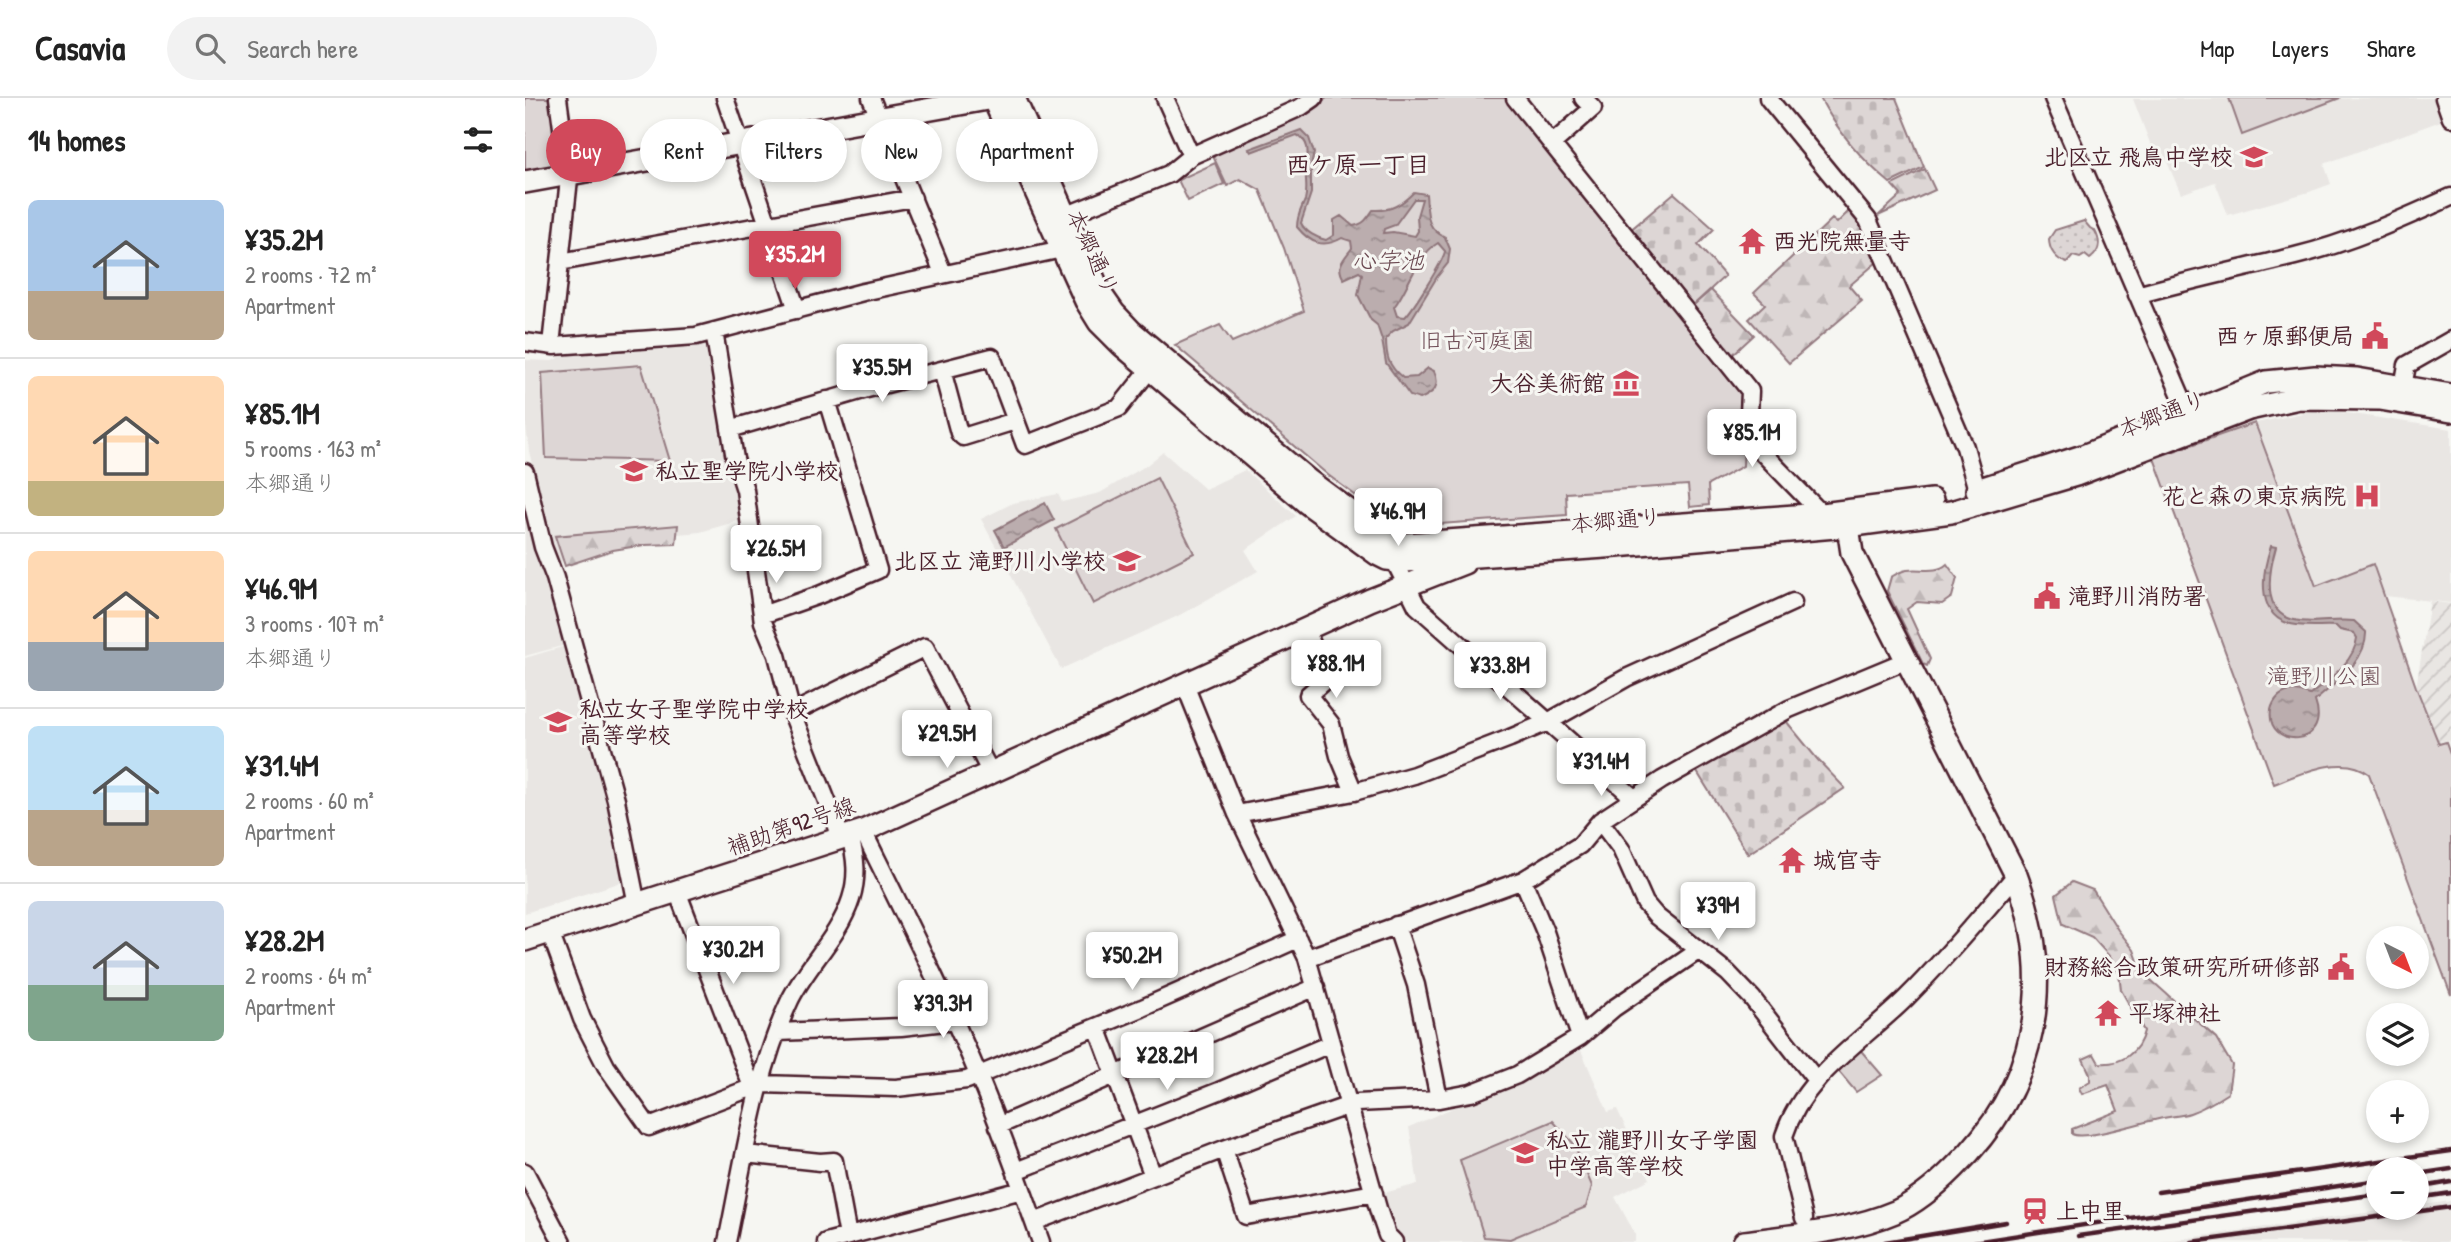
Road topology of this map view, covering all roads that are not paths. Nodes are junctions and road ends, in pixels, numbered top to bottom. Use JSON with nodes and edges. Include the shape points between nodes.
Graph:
{"nodes":[{"id":1,"x":558,"y":98,"type":"edge"},
{"id":2,"x":725,"y":98,"type":"edge"},
{"id":3,"x":871,"y":98,"type":"edge"},
{"id":4,"x":993,"y":98,"type":"edge"},
{"id":5,"x":1014,"y":98,"type":"edge"},
{"id":6,"x":1165,"y":98,"type":"edge"},
{"id":7,"x":1314,"y":98,"type":"edge"},
{"id":8,"x":1515,"y":98,"type":"edge"},
{"id":9,"x":1583,"y":98,"type":"edge"},
{"id":10,"x":1768,"y":98,"type":"edge"},
{"id":11,"x":2053,"y":98,"type":"edge"},
{"id":12,"x":2444,"y":98,"type":"edge"},
{"id":13,"x":2451,"y":118,"type":"edge"},
{"id":14,"x":561,"y":119,"type":"edge"},
{"id":15,"x":879,"y":119,"type":"joint"},
{"id":16,"x":861,"y":122,"type":"edge"},
{"id":17,"x":740,"y":144,"type":"junction"},
{"id":18,"x":1552,"y":144,"type":"junction"},
{"id":19,"x":1191,"y":156,"type":"junction"},
{"id":20,"x":626,"y":164,"type":"edge"},
{"id":21,"x":546,"y":178,"type":"edge"},
{"id":22,"x":525,"y":182,"type":"edge"},
{"id":23,"x":567,"y":182,"type":"edge"},
{"id":24,"x":906,"y":182,"type":"edge"},
{"id":25,"x":2451,"y":197,"type":"edge"},
{"id":26,"x":913,"y":198,"type":"junction"},
{"id":27,"x":768,"y":224,"type":"junction"},
{"id":28,"x":1063,"y":230,"type":"junction"},
{"id":29,"x":560,"y":262,"type":"junction"},
{"id":30,"x":943,"y":273,"type":"junction"},
{"id":31,"x":2137,"y":295,"type":"junction"},
{"id":32,"x":797,"y":310,"type":"junction"},
{"id":33,"x":714,"y":331,"type":"junction"},
{"id":34,"x":2451,"y":340,"type":"edge"},
{"id":35,"x":525,"y":342,"type":"edge"},
{"id":36,"x":551,"y":345,"type":"junction"},
{"id":37,"x":1150,"y":369,"type":"junction"},
{"id":38,"x":942,"y":370,"type":"junction"},
{"id":39,"x":2403,"y":387,"type":"junction"},
{"id":40,"x":2451,"y":394,"type":"edge"},
{"id":41,"x":827,"y":400,"type":"junction"},
{"id":42,"x":2451,"y":411,"type":"edge"},
{"id":43,"x":2188,"y":412,"type":"junction"},
{"id":44,"x":1015,"y":421,"type":"junction"},
{"id":45,"x":730,"y":429,"type":"junction"},
{"id":46,"x":525,"y":472,"type":"edge"},
{"id":47,"x":1977,"y":490,"type":"junction"},
{"id":48,"x":1822,"y":514,"type":"junction"},
{"id":49,"x":1847,"y":519,"type":"junction"},
{"id":50,"x":1369,"y":525,"type":"junction"},
{"id":51,"x":1459,"y":540,"type":"junction"},
{"id":52,"x":1482,"y":555,"type":"junction"},
{"id":53,"x":1429,"y":559,"type":"junction"},
{"id":54,"x":1401,"y":575,"type":"junction"},
{"id":55,"x":1793,"y":602,"type":"dead end"},
{"id":56,"x":762,"y":615,"type":"junction"},
{"id":57,"x":1306,"y":630,"type":"junction"},
{"id":58,"x":1907,"y":660,"type":"junction"},
{"id":59,"x":1185,"y":685,"type":"junction"},
{"id":60,"x":792,"y":713,"type":"junction"},
{"id":61,"x":1548,"y":722,"type":"junction"},
{"id":62,"x":991,"y":773,"type":"junction"},
{"id":63,"x":1354,"y":792,"type":"junction"},
{"id":64,"x":1633,"y":798,"type":"junction"},
{"id":65,"x":1237,"y":814,"type":"junction"},
{"id":66,"x":1600,"y":821,"type":"junction"},
{"id":67,"x":851,"y":835,"type":"junction"},
{"id":68,"x":2016,"y":875,"type":"junction"},
{"id":69,"x":1523,"y":880,"type":"junction"},
{"id":70,"x":677,"y":891,"type":"junction"},
{"id":71,"x":637,"y":905,"type":"junction"},
{"id":72,"x":1396,"y":925,"type":"junction"},
{"id":73,"x":549,"y":932,"type":"junction"},
{"id":74,"x":1298,"y":939,"type":"junction"},
{"id":75,"x":525,"y":940,"type":"edge"},
{"id":76,"x":1698,"y":951,"type":"junction"},
{"id":77,"x":1307,"y":958,"type":"junction"},
{"id":78,"x":1316,"y":987,"type":"junction"},
{"id":79,"x":954,"y":1021,"type":"junction"},
{"id":80,"x":1097,"y":1027,"type":"junction"},
{"id":81,"x":778,"y":1032,"type":"junction"},
{"id":82,"x":1580,"y":1037,"type":"junction"},
{"id":83,"x":1330,"y":1044,"type":"junction"},
{"id":84,"x":1116,"y":1075,"type":"junction"},
{"id":85,"x":979,"y":1076,"type":"junction"},
{"id":86,"x":1816,"y":1080,"type":"junction"},
{"id":87,"x":757,"y":1088,"type":"junction"},
{"id":88,"x":1439,"y":1099,"type":"junction"},
{"id":89,"x":1347,"y":1106,"type":"junction"},
{"id":90,"x":1135,"y":1124,"type":"junction"},
{"id":91,"x":998,"y":1126,"type":"junction"},
{"id":92,"x":1224,"y":1149,"type":"junction"},
{"id":93,"x":745,"y":1154,"type":"junction"},
{"id":94,"x":1016,"y":1171,"type":"junction"},
{"id":95,"x":525,"y":1172,"type":"edge"},
{"id":96,"x":1153,"y":1176,"type":"junction"},
{"id":97,"x":1022,"y":1190,"type":"junction"},
{"id":98,"x":1374,"y":1193,"type":"junction"},
{"id":99,"x":1804,"y":1219,"type":"dead end"},
{"id":100,"x":1034,"y":1222,"type":"junction"},
{"id":101,"x":848,"y":1236,"type":"junction"},
{"id":102,"x":562,"y":1242,"type":"edge"},
{"id":103,"x":727,"y":1242,"type":"edge"},
{"id":104,"x":826,"y":1242,"type":"edge"},
{"id":105,"x":1041,"y":1242,"type":"edge"},
{"id":106,"x":1394,"y":1242,"type":"edge"},
{"id":107,"x":1744,"y":1242,"type":"edge"}],
"edges":[{"from":1,"to":14,"type":"street"},
{"from":2,"to":17,"type":"street"},
{"from":3,"to":15,"type":"street"},
{"from":4,"to":15,"type":"main road"},
{"from":4,"to":28,"type":"main road","name":"本郷通り"},
{"from":5,"to":28,"type":"main road","name":"本郷通り"},
{"from":6,"to":19,"type":"street"},
{"from":7,"to":19,"type":"street"},
{"from":8,"to":18,"type":"street"},
{"from":9,"to":18,"type":"street","via":[[1593,108]]},
{"from":10,"to":47,"type":"street","via":[[1868,220],[1965,447]]},
{"from":11,"to":31,"type":"street"},
{"from":12,"to":13,"type":"street"},
{"from":16,"to":17,"type":"main road"},
{"from":17,"to":20,"type":"main road"},
{"from":17,"to":27,"type":"street"},
{"from":18,"to":48,"type":"street","via":[[1750,391],[1748,438]]},
{"from":19,"to":28,"type":"street","via":[[1168,174]]},
{"from":21,"to":22,"type":"main road"},
{"from":23,"to":29,"type":"street"},
{"from":24,"to":26,"type":"street"},
{"from":25,"to":31,"type":"street","via":[[2380,229],[2303,254]]},
{"from":26,"to":27,"type":"street"},
{"from":26,"to":30,"type":"street"},
{"from":27,"to":29,"type":"street"},
{"from":27,"to":32,"type":"street"},
{"from":28,"to":30,"type":"street"},
{"from":28,"to":37,"type":"main road","name":"本郷通り","via":[[1086,301],[1099,322]]},
{"from":28,"to":50,"type":"main road","name":"本郷通り","via":[[1123,323],[1309,481]]},
{"from":29,"to":36,"type":"street"},
{"from":30,"to":32,"type":"street"},
{"from":31,"to":43,"type":"street"},
{"from":32,"to":33,"type":"street"},
{"from":33,"to":36,"type":"street"},
{"from":33,"to":45,"type":"street"},
{"from":34,"to":39,"type":"street","via":[[2407,365]]},
{"from":35,"to":36,"type":"street"},
{"from":37,"to":44,"type":"street","via":[[1119,408],[1025,446]]},
{"from":37,"to":54,"type":"main road","name":"本郷通り","via":[[1307,503]]},
{"from":38,"to":41,"type":"street"},
{"from":38,"to":44,"type":"street","via":[[992,357]]},
{"from":38,"to":44,"type":"street","via":[[963,437]]},
{"from":39,"to":40,"type":"main road","name":"本郷通り"},
{"from":39,"to":43,"type":"main road","name":"本郷通り","via":[[2315,377],[2266,382]]},
{"from":41,"to":45,"type":"street"},
{"from":41,"to":56,"type":"street","via":[[878,569]]},
{"from":42,"to":49,"type":"main road","name":"本郷通り","via":[[2381,399],[2299,398],[2249,409],[2076,475],[1951,512]]},
{"from":43,"to":47,"type":"main road","name":"本郷通り","via":[[2083,456]]},
{"from":45,"to":56,"type":"street","via":[[745,490]]},
{"from":46,"to":71,"type":"street","via":[[613,786]]},
{"from":47,"to":49,"type":"main road","name":"本郷通り"},
{"from":48,"to":49,"type":"main road","name":"本郷通り"},
{"from":48,"to":51,"type":"main road","name":"本郷通り"},
{"from":49,"to":52,"type":"main road","name":"本郷通り","via":[[1605,547]]},
{"from":49,"to":58,"type":"main road","via":[[1852,553]]},
{"from":50,"to":51,"type":"main road","name":"本郷通り","via":[[1397,544]]},
{"from":50,"to":54,"type":"street"},
{"from":51,"to":53,"type":"main road","name":"補助第92号線"},
{"from":52,"to":53,"type":"main road","name":"本郷通り"},
{"from":52,"to":54,"type":"main road","name":"補助第92号線"},
{"from":53,"to":54,"type":"main road","name":"補助第92号線"},
{"from":54,"to":57,"type":"main road","name":"補助第92号線","via":[[1370,600]]},
{"from":54,"to":61,"type":"street","via":[[1423,612]]},
{"from":55,"to":61,"type":"street","via":[[1626,678]]},
{"from":56,"to":60,"type":"street"},
{"from":57,"to":59,"type":"main road","name":"補助第92号線"},
{"from":57,"to":63,"type":"street","via":[[1332,674],[1308,695],[1331,724]]},
{"from":58,"to":64,"type":"street","via":[[1789,709]]},
{"from":58,"to":68,"type":"main road"},
{"from":59,"to":62,"type":"main road","name":"補助第92号線"},
{"from":59,"to":65,"type":"street"},
{"from":60,"to":62,"type":"street","via":[[925,647]]},
{"from":60,"to":67,"type":"street"},
{"from":61,"to":63,"type":"street","via":[[1414,775]]},
{"from":61,"to":64,"type":"street"},
{"from":62,"to":67,"type":"main road","name":"補助第92号線"},
{"from":63,"to":65,"type":"street"},
{"from":64,"to":66,"type":"street"},
{"from":65,"to":74,"type":"street"},
{"from":66,"to":69,"type":"street","via":[[1580,845]]},
{"from":66,"to":76,"type":"street","via":[[1621,849],[1645,903]]},
{"from":67,"to":70,"type":"main road","name":"補助第92号線"},
{"from":67,"to":79,"type":"street"},
{"from":67,"to":81,"type":"street","via":[[857,865],[851,900],[791,999]]},
{"from":68,"to":86,"type":"street","via":[[1906,999]]},
{"from":68,"to":107,"type":"main road","via":[[2036,951],[2035,1010],[2017,1079],[1980,1141],[1934,1187],[1898,1211],[1857,1224]]},
{"from":69,"to":72,"type":"street"},
{"from":69,"to":82,"type":"street"},
{"from":70,"to":71,"type":"main road","name":"補助第92号線"},
{"from":70,"to":87,"type":"street"},
{"from":71,"to":73,"type":"main road","name":"補助第92号線"},
{"from":72,"to":77,"type":"street"},
{"from":72,"to":88,"type":"street","via":[[1416,985]]},
{"from":73,"to":75,"type":"main road","name":"補助第92号線"},
{"from":73,"to":87,"type":"street","via":[[606,1066],[649,1127]]},
{"from":74,"to":77,"type":"street"},
{"from":74,"to":80,"type":"street"},
{"from":76,"to":82,"type":"street"},
{"from":76,"to":86,"type":"street","via":[[1752,998]]},
{"from":77,"to":78,"type":"street"},
{"from":78,"to":83,"type":"street"},
{"from":78,"to":84,"type":"street"},
{"from":79,"to":81,"type":"street"},
{"from":79,"to":85,"type":"street"},
{"from":80,"to":84,"type":"street"},
{"from":80,"to":85,"type":"street"},
{"from":81,"to":87,"type":"street"},
{"from":82,"to":88,"type":"street","via":[[1517,1075],[1471,1093]]},
{"from":83,"to":89,"type":"street"},
{"from":83,"to":90,"type":"street"},
{"from":84,"to":90,"type":"street"},
{"from":84,"to":91,"type":"street"},
{"from":85,"to":87,"type":"street","via":[[896,1088]]},
{"from":85,"to":91,"type":"street"},
{"from":86,"to":99,"type":"street","via":[[1784,1136]]},
{"from":87,"to":93,"type":"street"},
{"from":88,"to":89,"type":"street"},
{"from":89,"to":92,"type":"street"},
{"from":89,"to":98,"type":"street"},
{"from":90,"to":94,"type":"street"},
{"from":90,"to":96,"type":"street"},
{"from":91,"to":94,"type":"street"},
{"from":92,"to":96,"type":"street"},
{"from":92,"to":98,"type":"street","via":[[1246,1216]]},
{"from":93,"to":101,"type":"street","via":[[834,1161]]},
{"from":93,"to":103,"type":"street"},
{"from":94,"to":97,"type":"street"},
{"from":95,"to":102,"type":"street"},
{"from":96,"to":100,"type":"street"},
{"from":97,"to":100,"type":"street"},
{"from":97,"to":101,"type":"street"},
{"from":98,"to":106,"type":"street","via":[[1383,1225]]},
{"from":100,"to":105,"type":"street"},
{"from":101,"to":104,"type":"street"}]}
